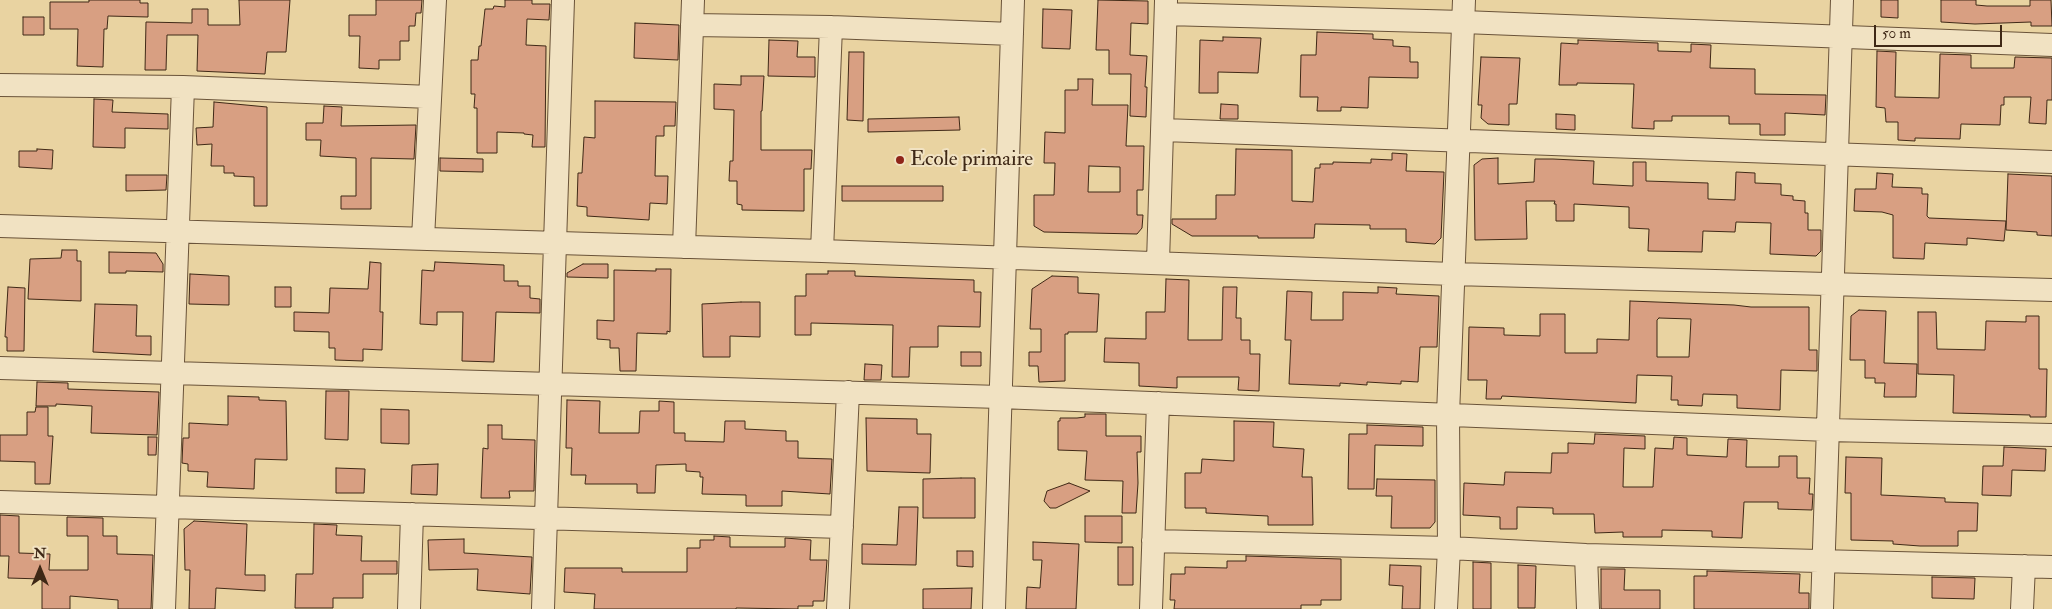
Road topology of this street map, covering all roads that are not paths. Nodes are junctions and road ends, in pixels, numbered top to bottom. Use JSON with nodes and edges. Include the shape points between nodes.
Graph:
{"nodes":[{"id":1,"x":435,"y":0,"type":"edge"},
{"id":2,"x":563,"y":0,"type":"edge"},
{"id":3,"x":693,"y":0,"type":"edge"},
{"id":4,"x":1013,"y":0,"type":"edge"},
{"id":5,"x":1842,"y":0,"type":"edge"},
{"id":6,"x":1166,"y":7,"type":"edge"},
{"id":7,"x":1464,"y":11,"type":"edge"},
{"id":8,"x":692,"y":25,"type":"junction"},
{"id":9,"x":831,"y":27,"type":"junction"},
{"id":10,"x":1012,"y":34,"type":"junction"},
{"id":11,"x":1841,"y":38,"type":"junction"},
{"id":12,"x":2052,"y":46,"type":"edge"},
{"id":13,"x":0,"y":84,"type":"edge"},
{"id":14,"x":183,"y":87,"type":"junction"},
{"id":15,"x":430,"y":97,"type":"junction"},
{"id":16,"x":1163,"y":130,"type":"junction"},
{"id":17,"x":1458,"y":141,"type":"junction"},
{"id":18,"x":1837,"y":155,"type":"junction"},
{"id":19,"x":2052,"y":162,"type":"edge"},
{"id":20,"x":0,"y":226,"type":"edge"},
{"id":21,"x":178,"y":231,"type":"junction"},
{"id":22,"x":423,"y":239,"type":"junction"},
{"id":23,"x":555,"y":243,"type":"junction"},
{"id":24,"x":684,"y":247,"type":"junction"},
{"id":25,"x":822,"y":251,"type":"junction"},
{"id":26,"x":1005,"y":257,"type":"junction"},
{"id":27,"x":1158,"y":262,"type":"junction"},
{"id":28,"x":1454,"y":274,"type":"junction"},
{"id":29,"x":1833,"y":283,"type":"junction"},
{"id":30,"x":2052,"y":290,"type":"edge"},
{"id":31,"x":0,"y":368,"type":"edge"},
{"id":32,"x":172,"y":373,"type":"junction"},
{"id":33,"x":550,"y":384,"type":"junction"},
{"id":34,"x":848,"y":392,"type":"junction"},
{"id":35,"x":1000,"y":397,"type":"junction"},
{"id":36,"x":1158,"y":403,"type":"junction"},
{"id":37,"x":1448,"y":415,"type":"junction"},
{"id":38,"x":1828,"y":430,"type":"junction"},
{"id":39,"x":2052,"y":436,"type":"edge"},
{"id":40,"x":0,"y":502,"type":"edge"},
{"id":41,"x":167,"y":507,"type":"junction"},
{"id":42,"x":412,"y":514,"type":"junction"},
{"id":43,"x":546,"y":518,"type":"junction"},
{"id":44,"x":842,"y":527,"type":"junction"},
{"id":45,"x":1154,"y":541,"type":"junction"},
{"id":46,"x":1449,"y":548,"type":"junction"},
{"id":47,"x":1586,"y":555,"type":"junction"},
{"id":48,"x":1823,"y":561,"type":"junction"},
{"id":49,"x":2024,"y":566,"type":"junction"},
{"id":50,"x":2052,"y":567,"type":"edge"},
{"id":51,"x":164,"y":609,"type":"edge"},
{"id":52,"x":409,"y":609,"type":"edge"},
{"id":53,"x":543,"y":609,"type":"edge"},
{"id":54,"x":838,"y":609,"type":"edge"},
{"id":55,"x":994,"y":609,"type":"edge"},
{"id":56,"x":1151,"y":609,"type":"edge"},
{"id":57,"x":1446,"y":609,"type":"edge"},
{"id":58,"x":1588,"y":609,"type":"edge"},
{"id":59,"x":1822,"y":609,"type":"edge"},
{"id":60,"x":2022,"y":609,"type":"edge"}],
"edges":[{"from":1,"to":15,"type":"street"},
{"from":2,"to":23,"type":"street"},
{"from":3,"to":8,"type":"street"},
{"from":4,"to":10,"type":"street"},
{"from":5,"to":11,"type":"street"},
{"from":6,"to":7,"type":"street"},
{"from":6,"to":16,"type":"street"},
{"from":7,"to":11,"type":"street"},
{"from":7,"to":17,"type":"street"},
{"from":8,"to":9,"type":"street"},
{"from":8,"to":24,"type":"street"},
{"from":9,"to":10,"type":"street"},
{"from":9,"to":25,"type":"street"},
{"from":10,"to":26,"type":"street"},
{"from":11,"to":12,"type":"street"},
{"from":11,"to":18,"type":"street"},
{"from":13,"to":14,"type":"street"},
{"from":14,"to":15,"type":"street"},
{"from":14,"to":21,"type":"street"},
{"from":15,"to":22,"type":"street"},
{"from":16,"to":17,"type":"street"},
{"from":16,"to":27,"type":"street"},
{"from":17,"to":18,"type":"street"},
{"from":17,"to":28,"type":"street"},
{"from":18,"to":19,"type":"street"},
{"from":18,"to":29,"type":"street"},
{"from":20,"to":21,"type":"street"},
{"from":21,"to":22,"type":"street"},
{"from":21,"to":32,"type":"street"},
{"from":22,"to":23,"type":"street"},
{"from":23,"to":24,"type":"street"},
{"from":23,"to":33,"type":"street"},
{"from":24,"to":25,"type":"street"},
{"from":25,"to":26,"type":"street"},
{"from":26,"to":27,"type":"street"},
{"from":26,"to":35,"type":"street"},
{"from":27,"to":28,"type":"street"},
{"from":28,"to":29,"type":"street"},
{"from":28,"to":37,"type":"street"},
{"from":29,"to":30,"type":"street"},
{"from":29,"to":38,"type":"street"},
{"from":31,"to":32,"type":"street"},
{"from":32,"to":33,"type":"street"},
{"from":32,"to":41,"type":"street"},
{"from":33,"to":34,"type":"street"},
{"from":33,"to":43,"type":"street"},
{"from":34,"to":35,"type":"street"},
{"from":34,"to":44,"type":"street"},
{"from":35,"to":36,"type":"street"},
{"from":35,"to":55,"type":"street"},
{"from":36,"to":37,"type":"street"},
{"from":36,"to":45,"type":"street"},
{"from":37,"to":38,"type":"street"},
{"from":37,"to":46,"type":"street"},
{"from":38,"to":39,"type":"street"},
{"from":38,"to":48,"type":"street"},
{"from":40,"to":41,"type":"street"},
{"from":41,"to":42,"type":"street"},
{"from":41,"to":51,"type":"street"},
{"from":42,"to":43,"type":"street"},
{"from":42,"to":52,"type":"street"},
{"from":43,"to":44,"type":"street"},
{"from":43,"to":53,"type":"street"},
{"from":44,"to":54,"type":"street"},
{"from":45,"to":46,"type":"street"},
{"from":45,"to":56,"type":"street"},
{"from":46,"to":47,"type":"street"},
{"from":46,"to":57,"type":"street"},
{"from":47,"to":48,"type":"street"},
{"from":47,"to":58,"type":"street"},
{"from":48,"to":49,"type":"street"},
{"from":48,"to":59,"type":"street"},
{"from":49,"to":50,"type":"street"},
{"from":49,"to":60,"type":"street"}]}
